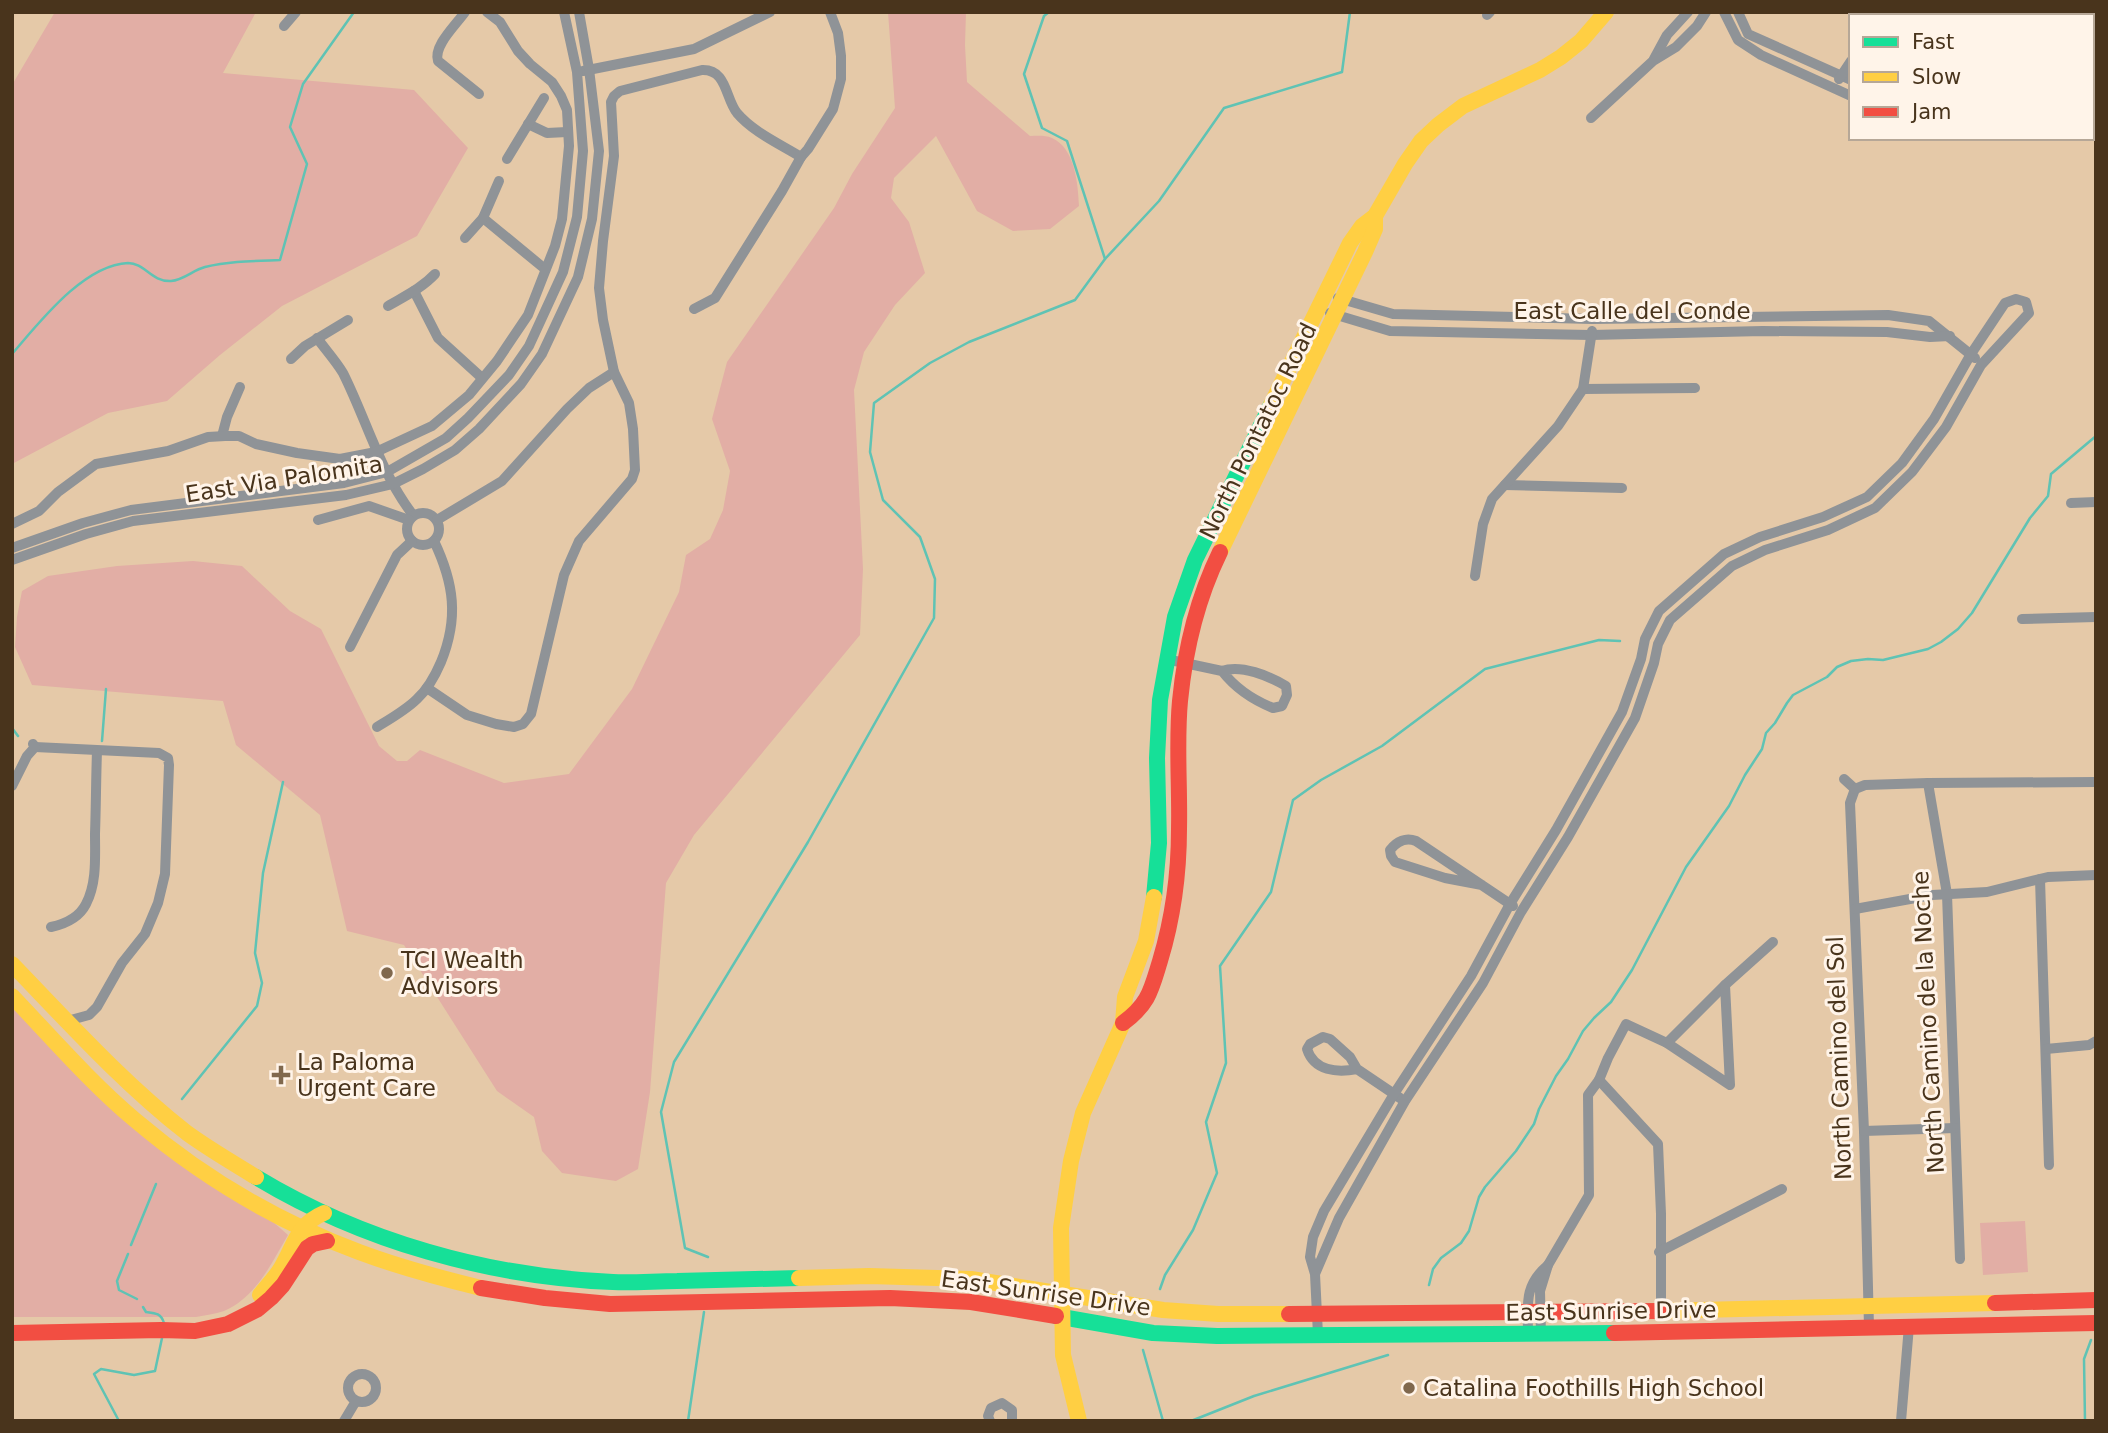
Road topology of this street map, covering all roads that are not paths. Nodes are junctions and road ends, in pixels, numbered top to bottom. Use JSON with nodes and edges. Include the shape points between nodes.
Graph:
{"nodes":[{"id":1,"x":296,"y":12,"type":"edge"},
{"id":2,"x":465,"y":12,"type":"edge"},
{"id":3,"x":487,"y":12,"type":"edge"},
{"id":4,"x":564,"y":12,"type":"edge"},
{"id":5,"x":579,"y":12,"type":"edge"},
{"id":6,"x":830,"y":12,"type":"edge"},
{"id":7,"x":1606,"y":12,"type":"edge"},
{"id":8,"x":1688,"y":12,"type":"edge"},
{"id":9,"x":1706,"y":12,"type":"edge"},
{"id":10,"x":1724,"y":12,"type":"edge"},
{"id":11,"x":1738,"y":12,"type":"edge"},
{"id":12,"x":766,"y":13,"type":"edge"},
{"id":13,"x":284,"y":26,"type":"dead end"},
{"id":14,"x":1653,"y":61,"type":"junction"},
{"id":15,"x":589,"y":69,"type":"junction"},
{"id":16,"x":577,"y":72,"type":"junction"},
{"id":17,"x":1846,"y":78,"type":"edge"},
{"id":18,"x":1833,"y":89,"type":"junction"},
{"id":19,"x":479,"y":94,"type":"dead end"},
{"id":20,"x":1849,"y":95,"type":"edge"},
{"id":21,"x":544,"y":98,"type":"dead end"},
{"id":22,"x":1591,"y":118,"type":"dead end"},
{"id":23,"x":528,"y":124,"type":"junction"},
{"id":24,"x":567,"y":132,"type":"junction"},
{"id":25,"x":801,"y":157,"type":"junction"},
{"id":26,"x":507,"y":159,"type":"dead end"},
{"id":27,"x":499,"y":181,"type":"dead end"},
{"id":28,"x":1375,"y":216,"type":"junction"},
{"id":29,"x":482,"y":218,"type":"junction"},
{"id":30,"x":466,"y":238,"type":"dead end"},
{"id":31,"x":545,"y":269,"type":"junction"},
{"id":32,"x":435,"y":274,"type":"dead end"},
{"id":33,"x":414,"y":291,"type":"junction"},
{"id":34,"x":1325,"y":292,"type":"junction"},
{"id":35,"x":1342,"y":300,"type":"junction"},
{"id":36,"x":388,"y":306,"type":"dead end"},
{"id":37,"x":1318,"y":308,"type":"junction"},
{"id":38,"x":694,"y":309,"type":"dead end"},
{"id":39,"x":1335,"y":316,"type":"junction"},
{"id":40,"x":1762,"y":316,"type":"junction"},
{"id":41,"x":1592,"y":319,"type":"junction"},
{"id":42,"x":348,"y":320,"type":"dead end"},
{"id":43,"x":1763,"y":331,"type":"junction"},
{"id":44,"x":1591,"y":335,"type":"junction"},
{"id":45,"x":1950,"y":336,"type":"junction"},
{"id":46,"x":317,"y":338,"type":"junction"},
{"id":47,"x":1971,"y":354,"type":"junction"},
{"id":48,"x":291,"y":359,"type":"dead end"},
{"id":49,"x":1981,"y":365,"type":"junction"},
{"id":50,"x":614,"y":372,"type":"junction"},
{"id":51,"x":482,"y":378,"type":"junction"},
{"id":52,"x":240,"y":387,"type":"dead end"},
{"id":53,"x":1695,"y":388,"type":"dead end"},
{"id":54,"x":1583,"y":389,"type":"junction"},
{"id":55,"x":222,"y":436,"type":"junction"},
{"id":56,"x":376,"y":452,"type":"junction"},
{"id":57,"x":387,"y":472,"type":"junction"},
{"id":58,"x":393,"y":484,"type":"junction"},
{"id":59,"x":1505,"y":485,"type":"junction"},
{"id":60,"x":1622,"y":488,"type":"dead end"},
{"id":61,"x":2096,"y":502,"type":"edge"},
{"id":62,"x":2071,"y":503,"type":"dead end"},
{"id":63,"x":411,"y":517,"type":"junction"},
{"id":64,"x":318,"y":520,"type":"dead end"},
{"id":65,"x":436,"y":520,"type":"junction"},
{"id":66,"x":12,"y":524,"type":"edge"},
{"id":67,"x":412,"y":541,"type":"junction"},
{"id":68,"x":434,"y":541,"type":"junction"},
{"id":69,"x":12,"y":548,"type":"edge"},
{"id":70,"x":12,"y":560,"type":"edge"},
{"id":71,"x":1475,"y":576,"type":"dead end"},
{"id":72,"x":2096,"y":617,"type":"edge"},
{"id":73,"x":2022,"y":619,"type":"dead end"},
{"id":74,"x":350,"y":647,"type":"dead end"},
{"id":75,"x":1166,"y":659,"type":"junction"},
{"id":76,"x":1185,"y":664,"type":"junction"},
{"id":77,"x":1222,"y":671,"type":"junction"},
{"id":78,"x":427,"y":688,"type":"junction"},
{"id":79,"x":377,"y":727,"type":"dead end"},
{"id":80,"x":97,"y":751,"type":"junction"},
{"id":81,"x":1844,"y":779,"type":"dead end"},
{"id":82,"x":2096,"y":782,"type":"edge"},
{"id":83,"x":1928,"y":783,"type":"junction"},
{"id":84,"x":12,"y":786,"type":"edge"},
{"id":85,"x":1855,"y":789,"type":"junction"},
{"id":86,"x":2096,"y":875,"type":"edge"},
{"id":87,"x":2040,"y":879,"type":"junction"},
{"id":88,"x":1482,"y":885,"type":"junction"},
{"id":89,"x":1947,"y":894,"type":"junction"},
{"id":90,"x":1510,"y":904,"type":"junction"},
{"id":91,"x":1855,"y":909,"type":"junction"},
{"id":92,"x":1521,"y":912,"type":"junction"},
{"id":93,"x":51,"y":927,"type":"dead end"},
{"id":94,"x":1773,"y":942,"type":"dead end"},
{"id":95,"x":12,"y":964,"type":"edge"},
{"id":96,"x":1725,"y":985,"type":"junction"},
{"id":97,"x":12,"y":996,"type":"edge"},
{"id":98,"x":66,"y":1021,"type":"junction"},
{"id":99,"x":1123,"y":1023,"type":"junction"},
{"id":100,"x":2096,"y":1041,"type":"edge"},
{"id":101,"x":1667,"y":1043,"type":"junction"},
{"id":102,"x":2046,"y":1049,"type":"junction"},
{"id":103,"x":109,"y":1064,"type":"junction"},
{"id":104,"x":1357,"y":1069,"type":"dead end"},
{"id":105,"x":1599,"y":1080,"type":"junction"},
{"id":106,"x":94,"y":1081,"type":"junction"},
{"id":107,"x":1394,"y":1094,"type":"junction"},
{"id":108,"x":1405,"y":1101,"type":"junction"},
{"id":109,"x":1955,"y":1128,"type":"junction"},
{"id":110,"x":1864,"y":1131,"type":"junction"},
{"id":111,"x":2049,"y":1165,"type":"dead end"},
{"id":112,"x":1782,"y":1189,"type":"dead end"},
{"id":113,"x":324,"y":1213,"type":"junction"},
{"id":114,"x":301,"y":1228,"type":"junction"},
{"id":115,"x":327,"y":1241,"type":"junction"},
{"id":116,"x":1659,"y":1252,"type":"junction"},
{"id":117,"x":1960,"y":1259,"type":"dead end"},
{"id":118,"x":1315,"y":1274,"type":"junction"},
{"id":119,"x":574,"y":1280,"type":"junction"},
{"id":120,"x":1062,"y":1293,"type":"junction"},
{"id":121,"x":2096,"y":1300,"type":"edge"},
{"id":122,"x":570,"y":1302,"type":"junction"},
{"id":123,"x":1868,"y":1304,"type":"junction"},
{"id":124,"x":1661,"y":1311,"type":"junction"},
{"id":125,"x":1535,"y":1312,"type":"junction"},
{"id":126,"x":1317,"y":1314,"type":"junction"},
{"id":127,"x":1063,"y":1317,"type":"junction"},
{"id":128,"x":2096,"y":1323,"type":"edge"},
{"id":129,"x":1909,"y":1326,"type":"junction"},
{"id":130,"x":1869,"y":1327,"type":"junction"},
{"id":131,"x":161,"y":1330,"type":"junction"},
{"id":132,"x":12,"y":1333,"type":"edge"},
{"id":133,"x":1318,"y":1335,"type":"junction"},
{"id":134,"x":1535,"y":1335,"type":"junction"},
{"id":135,"x":356,"y":1401,"type":"dead end"},
{"id":136,"x":344,"y":1421,"type":"edge"},
{"id":137,"x":990,"y":1421,"type":"edge"},
{"id":138,"x":1012,"y":1421,"type":"edge"},
{"id":139,"x":1079,"y":1421,"type":"edge"},
{"id":140,"x":1901,"y":1421,"type":"edge"}],
"edges":[{"from":1,"to":13,"type":"street"},
{"from":2,"to":19,"type":"street","via":[[436,56]]},
{"from":3,"to":24,"type":"street","via":[[500,22],[530,64],[552,82],[567,110]]},
{"from":4,"to":16,"type":"street","name":"East Via Palomita"},
{"from":5,"to":15,"type":"street","name":"East Via Palomita"},
{"from":6,"to":25,"type":"street","via":[[838,33],[841,79],[833,109]]},
{"from":7,"to":28,"type":"main road","name":"North Pontatoc Road","via":[[1561,57],[1463,106],[1438,125],[1405,164]]},
{"from":8,"to":14,"type":"street","via":[[1667,35]]},
{"from":9,"to":14,"type":"street","via":[[1676,47]]},
{"from":10,"to":18,"type":"street","via":[[1738,40]]},
{"from":11,"to":17,"type":"street","via":[[1748,34]]},
{"from":12,"to":15,"type":"street","via":[[694,49]]},
{"from":14,"to":22,"type":"street"},
{"from":15,"to":16,"type":"street"},
{"from":15,"to":58,"type":"street","name":"East Via Palomita","via":[[598,151],[592,219],[578,277],[542,354],[521,384],[455,450]]},
{"from":16,"to":57,"type":"street","name":"East Via Palomita","via":[[583,151],[576,217],[563,272],[528,346],[509,374],[446,438]]},
{"from":17,"to":18,"type":"street"},
{"from":18,"to":20,"type":"street"},
{"from":21,"to":23,"type":"street"},
{"from":23,"to":24,"type":"street","via":[[547,133]]},
{"from":23,"to":26,"type":"street"},
{"from":24,"to":31,"type":"street","via":[[562,219]]},
{"from":25,"to":38,"type":"street","via":[[715,298]]},
{"from":25,"to":50,"type":"street","via":[[748,124],[730,103],[713,68],[616,93],[611,105],[614,156],[599,288]]},
{"from":27,"to":29,"type":"street"},
{"from":28,"to":34,"type":"main road","name":"North Pontatoc Road","via":[[1350,243]]},
{"from":28,"to":35,"type":"main road","name":"North Pontatoc Road","via":[[1375,229]]},
{"from":29,"to":30,"type":"street"},
{"from":29,"to":31,"type":"street"},
{"from":31,"to":51,"type":"street","via":[[528,315]]},
{"from":32,"to":33,"type":"street"},
{"from":33,"to":36,"type":"street"},
{"from":33,"to":51,"type":"street","via":[[439,338]]},
{"from":34,"to":35,"type":"street","name":"East Calle del Conde"},
{"from":34,"to":37,"type":"main road","name":"North Pontatoc Road"},
{"from":35,"to":39,"type":"main road","name":"North Pontatoc Road"},
{"from":35,"to":41,"type":"street","name":"East Calle del Conde","via":[[1393,314]]},
{"from":37,"to":39,"type":"street","name":"East Calle del Conde"},
{"from":37,"to":75,"type":"main road","name":"North Pontatoc Road","via":[[1195,560]]},
{"from":39,"to":44,"type":"street","name":"East Calle del Conde","via":[[1390,331]]},
{"from":39,"to":76,"type":"main road","name":"North Pontatoc Road","via":[[1212,568],[1193,622]]},
{"from":40,"to":41,"type":"street","name":"East Calle del Conde"},
{"from":40,"to":43,"type":"street"},
{"from":40,"to":45,"type":"street","name":"East Calle del Conde","via":[[1888,315],[1929,321]]},
{"from":41,"to":44,"type":"street"},
{"from":42,"to":46,"type":"street"},
{"from":43,"to":44,"type":"street","name":"East Calle del Conde"},
{"from":43,"to":45,"type":"street","name":"East Calle del Conde"},
{"from":44,"to":54,"type":"street"},
{"from":45,"to":47,"type":"street","name":"East Calle del Conde"},
{"from":46,"to":48,"type":"street"},
{"from":46,"to":56,"type":"street","via":[[342,371]]},
{"from":47,"to":49,"type":"street","name":"East Calle del Conde"},
{"from":47,"to":49,"type":"street","via":[[2004,303],[2026,302],[2029,313]]},
{"from":47,"to":90,"type":"street","via":[[1934,419],[1902,463],[1867,496],[1724,554],[1659,611],[1645,639],[1622,712]]},
{"from":49,"to":92,"type":"street","via":[[1920,463],[1875,508],[1732,565],[1670,620],[1635,718]]},
{"from":50,"to":65,"type":"street","via":[[567,408],[502,481]]},
{"from":50,"to":78,"type":"street","via":[[629,403],[635,470],[579,541],[564,575],[527,722],[514,727],[467,715]]},
{"from":51,"to":56,"type":"street","via":[[432,426]]},
{"from":52,"to":55,"type":"street"},
{"from":53,"to":54,"type":"street"},
{"from":54,"to":59,"type":"street","via":[[1558,426]]},
{"from":55,"to":56,"type":"street","via":[[239,436],[318,457]]},
{"from":55,"to":66,"type":"street","via":[[96,464],[39,511]]},
{"from":56,"to":57,"type":"street"},
{"from":57,"to":58,"type":"street"},
{"from":57,"to":69,"type":"street","name":"East Via Palomita","via":[[344,483],[131,510]]},
{"from":58,"to":63,"type":"street"},
{"from":58,"to":70,"type":"street","name":"East Via Palomita","via":[[322,498],[134,521]]},
{"from":59,"to":60,"type":"street"},
{"from":59,"to":71,"type":"street","via":[[1492,499],[1483,524]]},
{"from":61,"to":62,"type":"street"},
{"from":63,"to":64,"type":"street","via":[[369,506]]},
{"from":63,"to":65,"type":"street","via":[[423,512]]},
{"from":63,"to":67,"type":"street","via":[[406,531]]},
{"from":65,"to":68,"type":"street","via":[[439,533]]},
{"from":67,"to":68,"type":"street","via":[[420,545]]},
{"from":67,"to":74,"type":"street","via":[[397,555]]},
{"from":68,"to":78,"type":"street","via":[[450,582],[452,626]]},
{"from":72,"to":73,"type":"street"},
{"from":75,"to":76,"type":"street"},
{"from":75,"to":99,"type":"main road","name":"North Pontatoc Road","via":[[1157,758],[1159,843],[1154,901],[1146,941],[1125,997]]},
{"from":76,"to":77,"type":"street"},
{"from":76,"to":99,"type":"main road","name":"North Pontatoc Road","via":[[1179,713],[1174,903],[1165,946],[1142,1008]]},
{"from":77,"to":77,"type":"street","via":[[1248,696],[1273,708],[1282,706],[1286,686],[1273,678],[1229,668]]},
{"from":78,"to":79,"type":"street"},
{"from":80,"to":84,"type":"street","via":[[33,745]]},
{"from":80,"to":93,"type":"street","via":[[91,891],[72,920]]},
{"from":80,"to":98,"type":"street","via":[[159,753],[167,758],[165,874],[145,934],[97,1007],[89,1015]]},
{"from":81,"to":85,"type":"street"},
{"from":82,"to":83,"type":"street"},
{"from":83,"to":85,"type":"street"},
{"from":83,"to":89,"type":"street","name":"North Camino de la Noche"},
{"from":85,"to":91,"type":"street","name":"North Camino del Sol","via":[[1850,803]]},
{"from":86,"to":87,"type":"street"},
{"from":87,"to":89,"type":"street","via":[[1987,892]]},
{"from":87,"to":102,"type":"street"},
{"from":88,"to":88,"type":"street","via":[[1410,838],[1390,849],[1395,863]]},
{"from":88,"to":90,"type":"street"},
{"from":89,"to":91,"type":"street"},
{"from":89,"to":109,"type":"street","name":"North Camino de la Noche"},
{"from":90,"to":92,"type":"street"},
{"from":90,"to":107,"type":"street","via":[[1471,976]]},
{"from":91,"to":110,"type":"street","name":"North Camino del Sol"},
{"from":92,"to":108,"type":"street","via":[[1483,983]]},
{"from":94,"to":96,"type":"street"},
{"from":95,"to":98,"type":"main road","name":"East Sunrise Drive"},
{"from":96,"to":101,"type":"street"},
{"from":96,"to":101,"type":"street","via":[[1730,1085]]},
{"from":97,"to":106,"type":"main road","name":"East Sunrise Drive"},
{"from":98,"to":103,"type":"main road","name":"East Sunrise Drive"},
{"from":99,"to":120,"type":"main road","name":"North Pontatoc Road","via":[[1083,1113],[1071,1161],[1061,1228]]},
{"from":100,"to":102,"type":"street"},
{"from":101,"to":105,"type":"street","via":[[1626,1024]]},
{"from":102,"to":111,"type":"street"},
{"from":103,"to":106,"type":"main road"},
{"from":103,"to":113,"type":"main road","name":"East Sunrise Drive","via":[[186,1132],[256,1178]]},
{"from":104,"to":107,"type":"street"},
{"from":105,"to":116,"type":"street","via":[[1658,1144]]},
{"from":105,"to":125,"type":"street","via":[[1588,1095],[1589,1195],[1548,1265]]},
{"from":106,"to":114,"type":"main road","name":"East Sunrise Drive","via":[[137,1121],[207,1173]]},
{"from":107,"to":108,"type":"street"},
{"from":107,"to":118,"type":"street","via":[[1324,1211],[1310,1257]]},
{"from":108,"to":118,"type":"street","via":[[1339,1218]]},
{"from":109,"to":110,"type":"street"},
{"from":109,"to":117,"type":"street","name":"North Camino de la Noche"},
{"from":110,"to":123,"type":"street","name":"North Camino del Sol"},
{"from":112,"to":116,"type":"street"},
{"from":113,"to":114,"type":"main road"},
{"from":113,"to":119,"type":"main road","name":"East Sunrise Drive","via":[[434,1254],[500,1270]]},
{"from":114,"to":115,"type":"main road","name":"East Sunrise Drive"},
{"from":114,"to":131,"type":"main road","via":[[271,1283],[248,1305],[220,1319]]},
{"from":115,"to":122,"type":"main road","name":"East Sunrise Drive","via":[[463,1285]]},
{"from":115,"to":131,"type":"main road","via":[[311,1245],[283,1286],[256,1311],[199,1332]]},
{"from":116,"to":124,"type":"street"},
{"from":118,"to":126,"type":"street"},
{"from":119,"to":120,"type":"main road","name":"East Sunrise Drive","via":[[935,1277]]},
{"from":119,"to":122,"type":"main road"},
{"from":120,"to":126,"type":"main road","name":"East Sunrise Drive","via":[[1163,1310]]},
{"from":120,"to":127,"type":"main road","name":"North Pontatoc Road"},
{"from":121,"to":123,"type":"main road","name":"East Sunrise Drive"},
{"from":122,"to":127,"type":"main road","name":"East Sunrise Drive","via":[[890,1298],[971,1302]]},
{"from":123,"to":124,"type":"main road","name":"East Sunrise Drive"},
{"from":123,"to":130,"type":"street","name":"North Camino del Sol"},
{"from":124,"to":125,"type":"main road","name":"East Sunrise Drive"},
{"from":125,"to":126,"type":"main road","name":"East Sunrise Drive"},
{"from":125,"to":134,"type":"street"},
{"from":126,"to":133,"type":"street"},
{"from":127,"to":133,"type":"main road","name":"East Sunrise Drive","via":[[1153,1332]]},
{"from":127,"to":139,"type":"main road","name":"North Pontatoc Road","via":[[1063,1354]]},
{"from":128,"to":129,"type":"main road","name":"East Sunrise Drive"},
{"from":129,"to":130,"type":"main road","name":"East Sunrise Drive"},
{"from":129,"to":140,"type":"street"},
{"from":130,"to":134,"type":"main road","name":"East Sunrise Drive"},
{"from":131,"to":132,"type":"main road"},
{"from":133,"to":134,"type":"main road","name":"East Sunrise Drive"},
{"from":135,"to":136,"type":"street"},
{"from":137,"to":138,"type":"street","via":[[991,1408],[1002,1403],[1012,1410]]}]}
